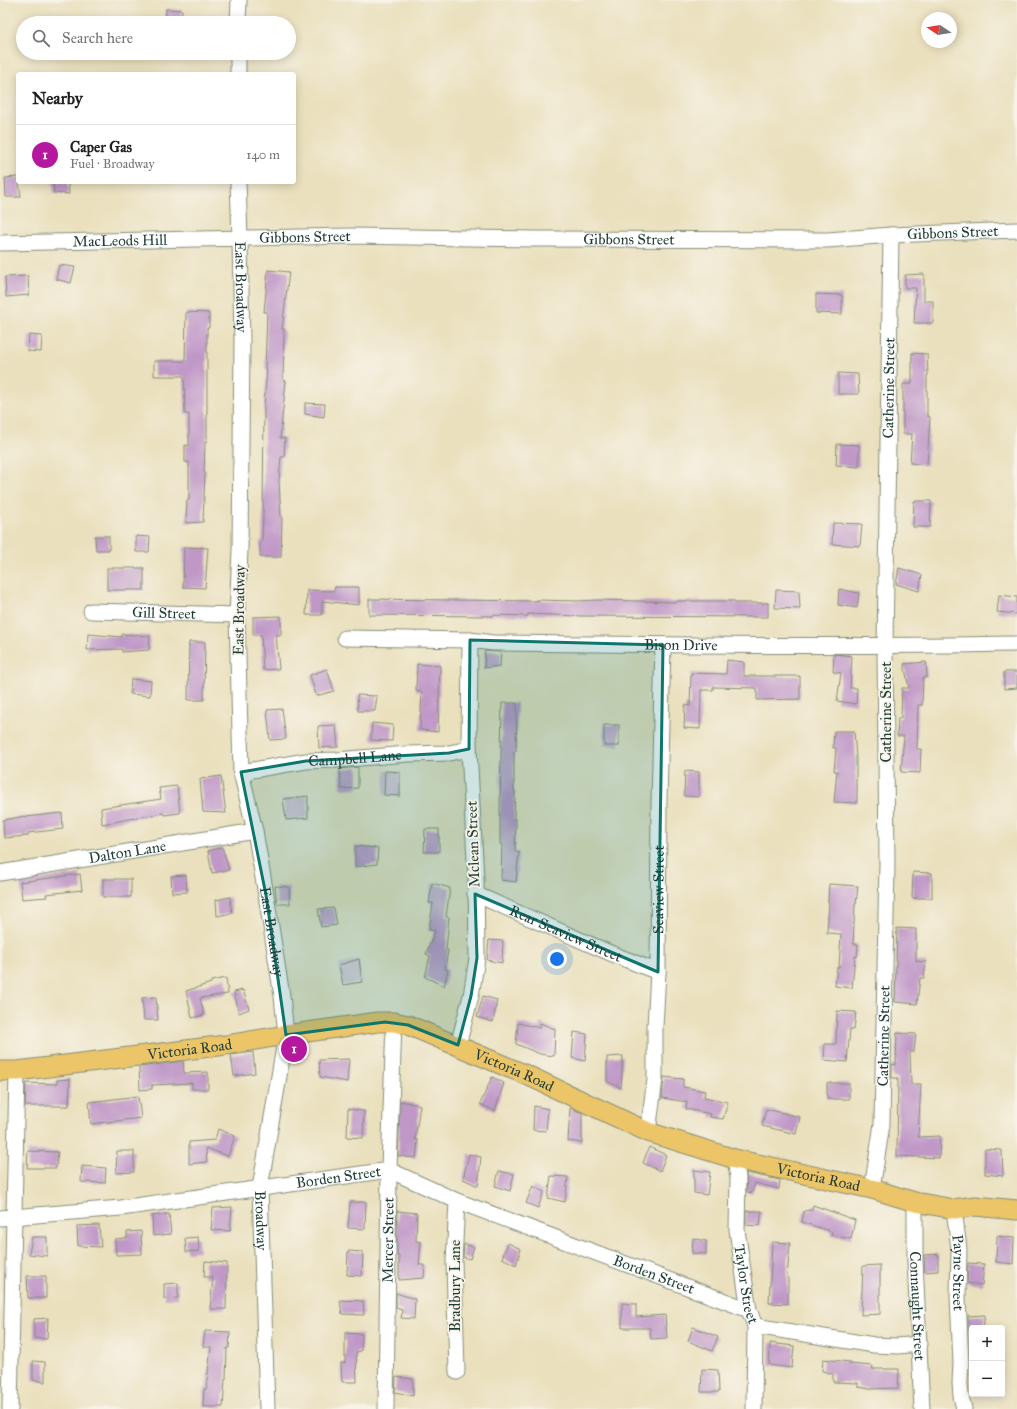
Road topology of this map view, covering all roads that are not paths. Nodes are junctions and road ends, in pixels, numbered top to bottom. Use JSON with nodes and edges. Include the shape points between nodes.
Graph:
{"nodes":[{"id":1,"x":238,"y":0,"type":"edge"},
{"id":2,"x":238,"y":16,"type":"edge"},
{"id":3,"x":238,"y":60,"type":"edge"},
{"id":4,"x":238,"y":72,"type":"edge"},
{"id":5,"x":238,"y":184,"type":"edge"},
{"id":6,"x":1017,"y":230,"type":"edge"},
{"id":7,"x":891,"y":235,"type":"junction"},
{"id":8,"x":240,"y":238,"type":"junction"},
{"id":9,"x":0,"y":243,"type":"edge"},
{"id":10,"x":91,"y":611,"type":"dead end"},
{"id":11,"x":237,"y":615,"type":"junction"},
{"id":12,"x":345,"y":638,"type":"dead end"},
{"id":13,"x":470,"y":640,"type":"junction"},
{"id":14,"x":1017,"y":644,"type":"edge"},
{"id":15,"x":663,"y":645,"type":"junction"},
{"id":16,"x":886,"y":647,"type":"junction"},
{"id":17,"x":469,"y":749,"type":"junction"},
{"id":18,"x":241,"y":772,"type":"junction"},
{"id":19,"x":255,"y":831,"type":"junction"},
{"id":20,"x":0,"y":873,"type":"edge"},
{"id":21,"x":475,"y":894,"type":"junction"},
{"id":22,"x":658,"y":972,"type":"junction"},
{"id":23,"x":394,"y":1022,"type":"junction"},
{"id":24,"x":286,"y":1035,"type":"junction"},
{"id":25,"x":458,"y":1045,"type":"junction"},
{"id":26,"x":9,"y":1071,"type":"edge"},
{"id":27,"x":648,"y":1132,"type":"junction"},
{"id":28,"x":735,"y":1159,"type":"junction"},
{"id":29,"x":390,"y":1170,"type":"junction"},
{"id":30,"x":260,"y":1188,"type":"junction"},
{"id":31,"x":872,"y":1189,"type":"junction"},
{"id":32,"x":457,"y":1201,"type":"junction"},
{"id":33,"x":914,"y":1202,"type":"junction"},
{"id":34,"x":954,"y":1209,"type":"junction"},
{"id":35,"x":1017,"y":1210,"type":"edge"},
{"id":36,"x":7,"y":1217,"type":"edge"},
{"id":37,"x":749,"y":1310,"type":"junction"},
{"id":38,"x":755,"y":1326,"type":"junction"},
{"id":39,"x":920,"y":1344,"type":"junction"},
{"id":40,"x":457,"y":1372,"type":"dead end"},
{"id":41,"x":10,"y":1409,"type":"edge"},
{"id":42,"x":267,"y":1409,"type":"edge"},
{"id":43,"x":386,"y":1409,"type":"edge"},
{"id":44,"x":754,"y":1409,"type":"edge"},
{"id":45,"x":922,"y":1409,"type":"edge"},
{"id":46,"x":964,"y":1409,"type":"edge"}],
"edges":[{"from":1,"to":2,"type":"street"},
{"from":3,"to":4,"type":"street"},
{"from":5,"to":8,"type":"street","name":"East Broadway"},
{"from":6,"to":7,"type":"street","name":"Gibbons Street"},
{"from":7,"to":8,"type":"street","name":"Gibbons Street","via":[[777,241],[352,236]]},
{"from":7,"to":16,"type":"street","name":"Catherine Street"},
{"from":8,"to":9,"type":"street","name":"MacLeods Hill"},
{"from":8,"to":11,"type":"street","name":"East Broadway","via":[[242,342]]},
{"from":10,"to":11,"type":"street","name":"Gill Street"},
{"from":11,"to":18,"type":"street","name":"East Broadway"},
{"from":12,"to":13,"type":"street","name":"Bison Drive"},
{"from":13,"to":15,"type":"street","name":"Bison Drive","via":[[493,643]]},
{"from":13,"to":17,"type":"street","name":"Mclean Street"},
{"from":14,"to":16,"type":"street","name":"Bison Drive"},
{"from":15,"to":16,"type":"street","name":"Bison Drive"},
{"from":15,"to":22,"type":"street","name":"Seaview Street"},
{"from":16,"to":31,"type":"street","name":"Catherine Street","via":[[887,864],[882,1116]]},
{"from":17,"to":18,"type":"street","name":"Campbell Lane","via":[[449,753],[306,761]]},
{"from":17,"to":21,"type":"street","name":"Mclean Street"},
{"from":18,"to":19,"type":"street","name":"East Broadway"},
{"from":19,"to":20,"type":"street","name":"Dalton Lane"},
{"from":19,"to":24,"type":"street","name":"East Broadway","via":[[277,962]]},
{"from":21,"to":22,"type":"street","name":"Rear Seaview Street"},
{"from":21,"to":25,"type":"street","name":"Mclean Street","via":[[477,958],[466,1021]]},
{"from":22,"to":27,"type":"street","name":"Seaview Street","via":[[654,1090]]},
{"from":23,"to":24,"type":"main road","name":"Victoria Road"},
{"from":23,"to":25,"type":"main road","name":"Victoria Road"},
{"from":23,"to":29,"type":"street","name":"Mercer Street"},
{"from":24,"to":26,"type":"main road","name":"Victoria Road","via":[[226,1045]]},
{"from":24,"to":30,"type":"street","name":"Broadway"},
{"from":25,"to":27,"type":"main road","name":"Victoria Road","via":[[531,1076]]},
{"from":26,"to":36,"type":"street"},
{"from":27,"to":28,"type":"main road","name":"Victoria Road"},
{"from":28,"to":31,"type":"main road","name":"Victoria Road"},
{"from":28,"to":37,"type":"street","name":"Taylor Street","via":[[738,1178],[737,1230]]},
{"from":29,"to":30,"type":"street","name":"Borden Street"},
{"from":29,"to":32,"type":"street","name":"Borden Street"},
{"from":29,"to":43,"type":"street","name":"Mercer Street"},
{"from":30,"to":36,"type":"street","name":"Borden Street","via":[[121,1208]]},
{"from":30,"to":42,"type":"street","name":"Broadway"},
{"from":31,"to":33,"type":"main road","name":"Victoria Road"},
{"from":32,"to":37,"type":"street","name":"Borden Street"},
{"from":32,"to":40,"type":"street","name":"Bradbury Lane","via":[[454,1262]]},
{"from":33,"to":34,"type":"main road","name":"Victoria Road"},
{"from":33,"to":39,"type":"street","name":"Connaught Street"},
{"from":34,"to":35,"type":"main road","name":"Victoria Road","via":[[975,1206]]},
{"from":34,"to":46,"type":"street","name":"Payne Street","via":[[959,1249],[960,1383]]},
{"from":36,"to":41,"type":"street"},
{"from":37,"to":38,"type":"street","name":"Taylor Street"},
{"from":38,"to":39,"type":"street","via":[[874,1345]]},
{"from":38,"to":44,"type":"street","name":"Taylor Street"},
{"from":39,"to":45,"type":"street","name":"Connaught Street"}]}
